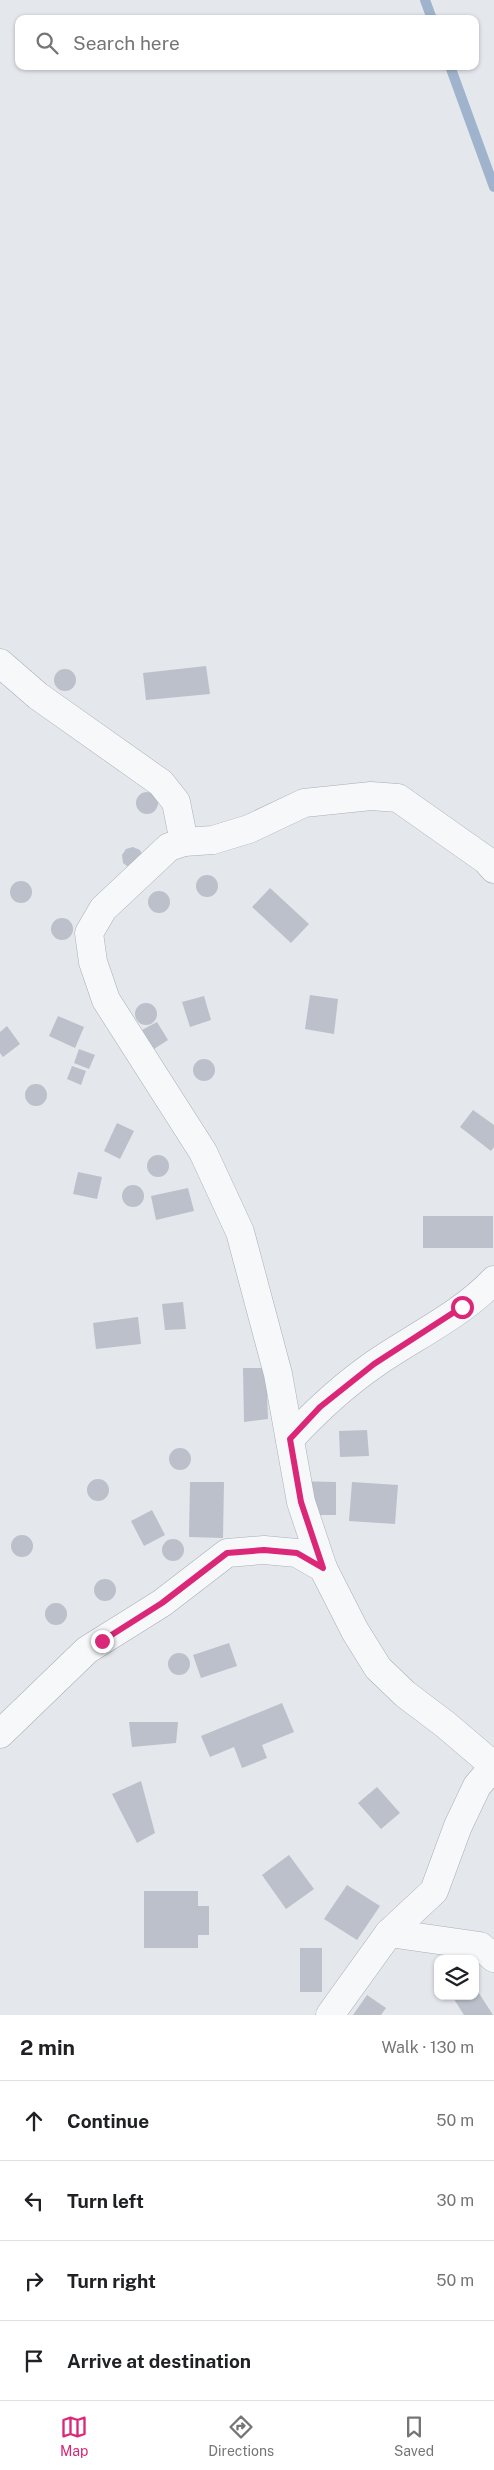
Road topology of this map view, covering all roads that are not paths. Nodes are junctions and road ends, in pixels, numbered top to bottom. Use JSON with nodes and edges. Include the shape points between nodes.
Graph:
{"nodes":[{"id":1,"x":0,"y":663,"type":"edge"},
{"id":2,"x":184,"y":842,"type":"junction"},
{"id":3,"x":494,"y":869,"type":"edge"},
{"id":4,"x":494,"y":1280,"type":"edge"},
{"id":5,"x":290,"y":1439,"type":"junction"},
{"id":6,"x":323,"y":1568,"type":"junction"},
{"id":7,"x":0,"y":1734,"type":"edge"},
{"id":8,"x":494,"y":1766,"type":"edge"},
{"id":9,"x":390,"y":1933,"type":"junction"},
{"id":10,"x":494,"y":1958,"type":"edge"},
{"id":11,"x":330,"y":2015,"type":"edge"}],
"edges":[{"from":1,"to":2,"type":"street","via":[[38,696],[161,784],[176,802]]},
{"from":2,"to":3,"type":"street","via":[[213,840],[249,829],[304,803],[371,796],[398,798]]},
{"from":2,"to":5,"type":"street","via":[[170,847],[103,908],[89,933],[93,962],[106,1000],[203,1152],[240,1232],[278,1374]]},
{"from":4,"to":5,"type":"street","via":[[477,1298],[374,1364],[320,1407]]},
{"from":5,"to":6,"type":"street","via":[[301,1502]]},
{"from":6,"to":7,"type":"street","via":[[297,1553],[264,1550],[227,1553],[162,1603],[86,1650]]},
{"from":6,"to":8,"type":"street","via":[[378,1668]]},
{"from":8,"to":9,"type":"street","via":[[473,1794],[434,1891]]},
{"from":9,"to":10,"type":"street","via":[[480,1946]]},
{"from":9,"to":11,"type":"street"}]}
